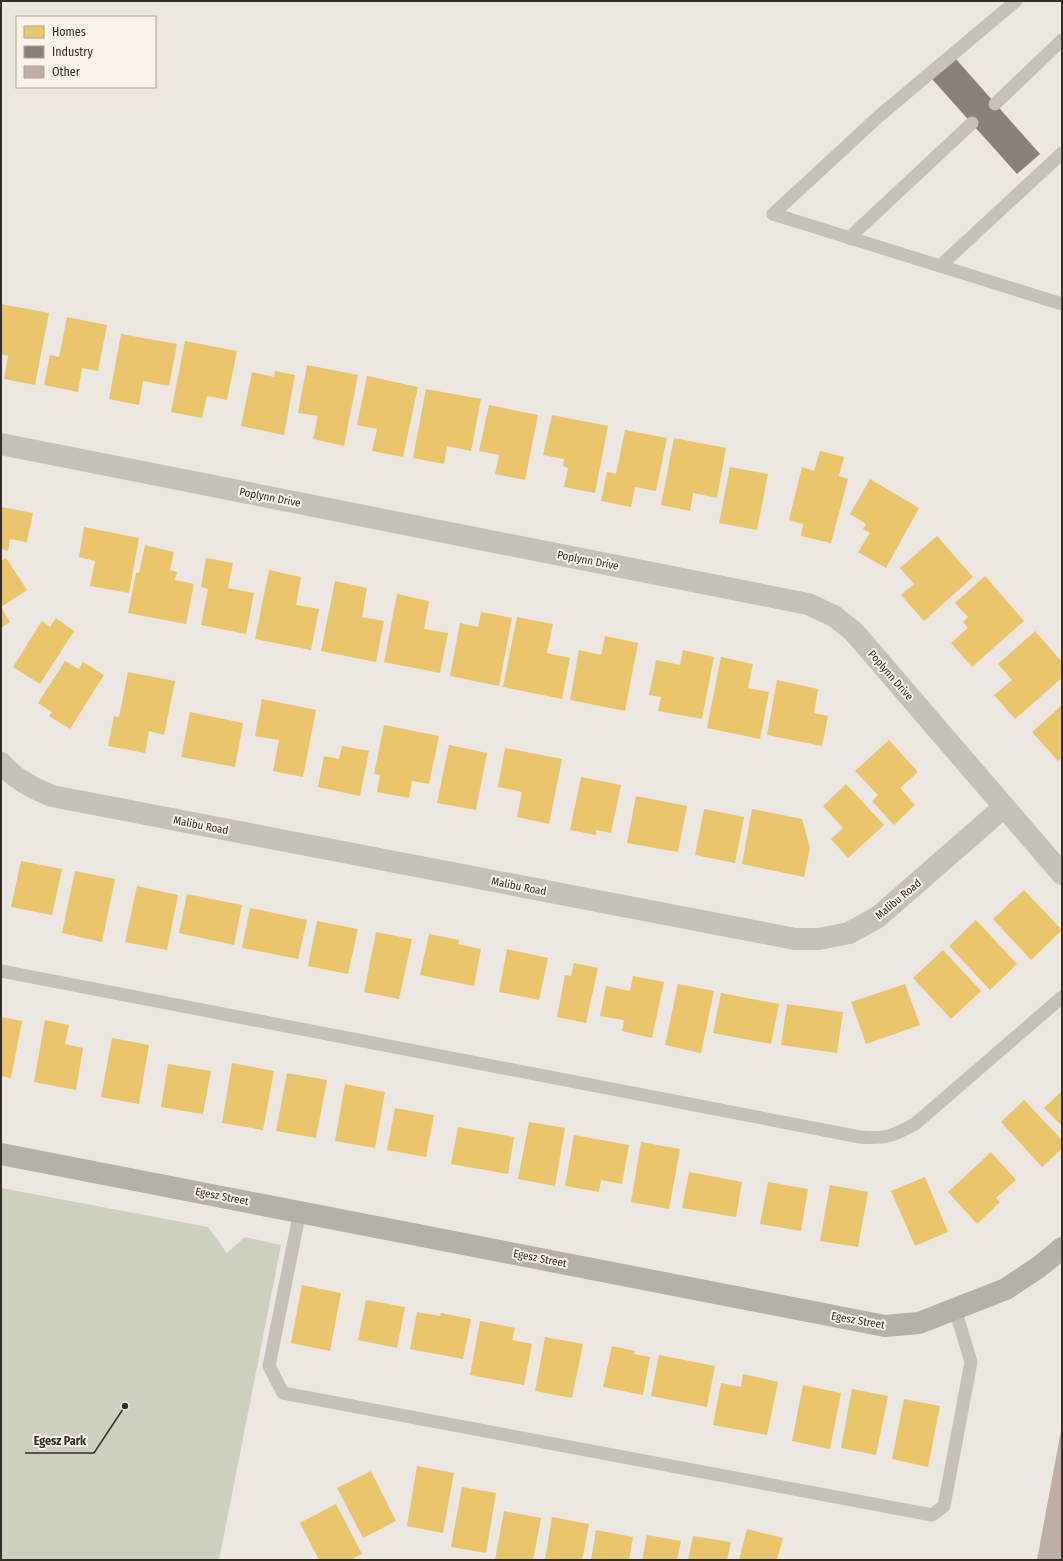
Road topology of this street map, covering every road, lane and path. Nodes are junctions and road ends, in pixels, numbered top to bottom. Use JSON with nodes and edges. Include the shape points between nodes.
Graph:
{"nodes":[{"id":1,"x":1016,"y":1,"type":"edge"},
{"id":2,"x":1062,"y":40,"type":"edge"},
{"id":3,"x":995,"y":104,"type":"dead end"},
{"id":4,"x":972,"y":123,"type":"dead end"},
{"id":5,"x":1062,"y":153,"type":"edge"},
{"id":6,"x":849,"y":238,"type":"junction"},
{"id":7,"x":940,"y":266,"type":"junction"},
{"id":8,"x":1062,"y":304,"type":"edge"},
{"id":9,"x":1,"y":444,"type":"edge"},
{"id":10,"x":1,"y":763,"type":"edge"},
{"id":11,"x":1004,"y":807,"type":"junction"},
{"id":12,"x":1062,"y":874,"type":"edge"},
{"id":13,"x":1,"y":971,"type":"edge"},
{"id":14,"x":1062,"y":997,"type":"edge"},
{"id":15,"x":1,"y":1154,"type":"edge"},
{"id":16,"x":300,"y":1211,"type":"junction"},
{"id":17,"x":1062,"y":1248,"type":"edge"},
{"id":18,"x":955,"y":1309,"type":"junction"}],
"edges":[{"from":1,"to":6,"type":"lane","via":[[878,117],[773,214]]},
{"from":2,"to":3,"type":"lane"},
{"from":4,"to":6,"type":"lane"},
{"from":5,"to":7,"type":"lane"},
{"from":6,"to":7,"type":"lane"},
{"from":7,"to":8,"type":"lane"},
{"from":9,"to":11,"type":"street","name":"Poplynn Drive","via":[[808,604],[834,616],[854,632]]},
{"from":10,"to":11,"type":"street","name":"Malibu Road","via":[[29,786],[52,796],[795,940],[819,939],[849,933],[878,917]]},
{"from":11,"to":12,"type":"street","name":"Poplynn Drive"},
{"from":13,"to":14,"type":"lane","via":[[860,1138],[879,1139],[915,1124]]},
{"from":15,"to":16,"type":"street","name":"Egesz Street"},
{"from":16,"to":18,"type":"street","name":"Egesz Street","via":[[885,1326],[919,1323]]},
{"from":16,"to":18,"type":"lane","via":[[269,1366],[283,1393],[932,1515],[944,1506],[971,1362]]},
{"from":17,"to":18,"type":"street","name":"Egesz Street","via":[[1006,1289]]}]}
